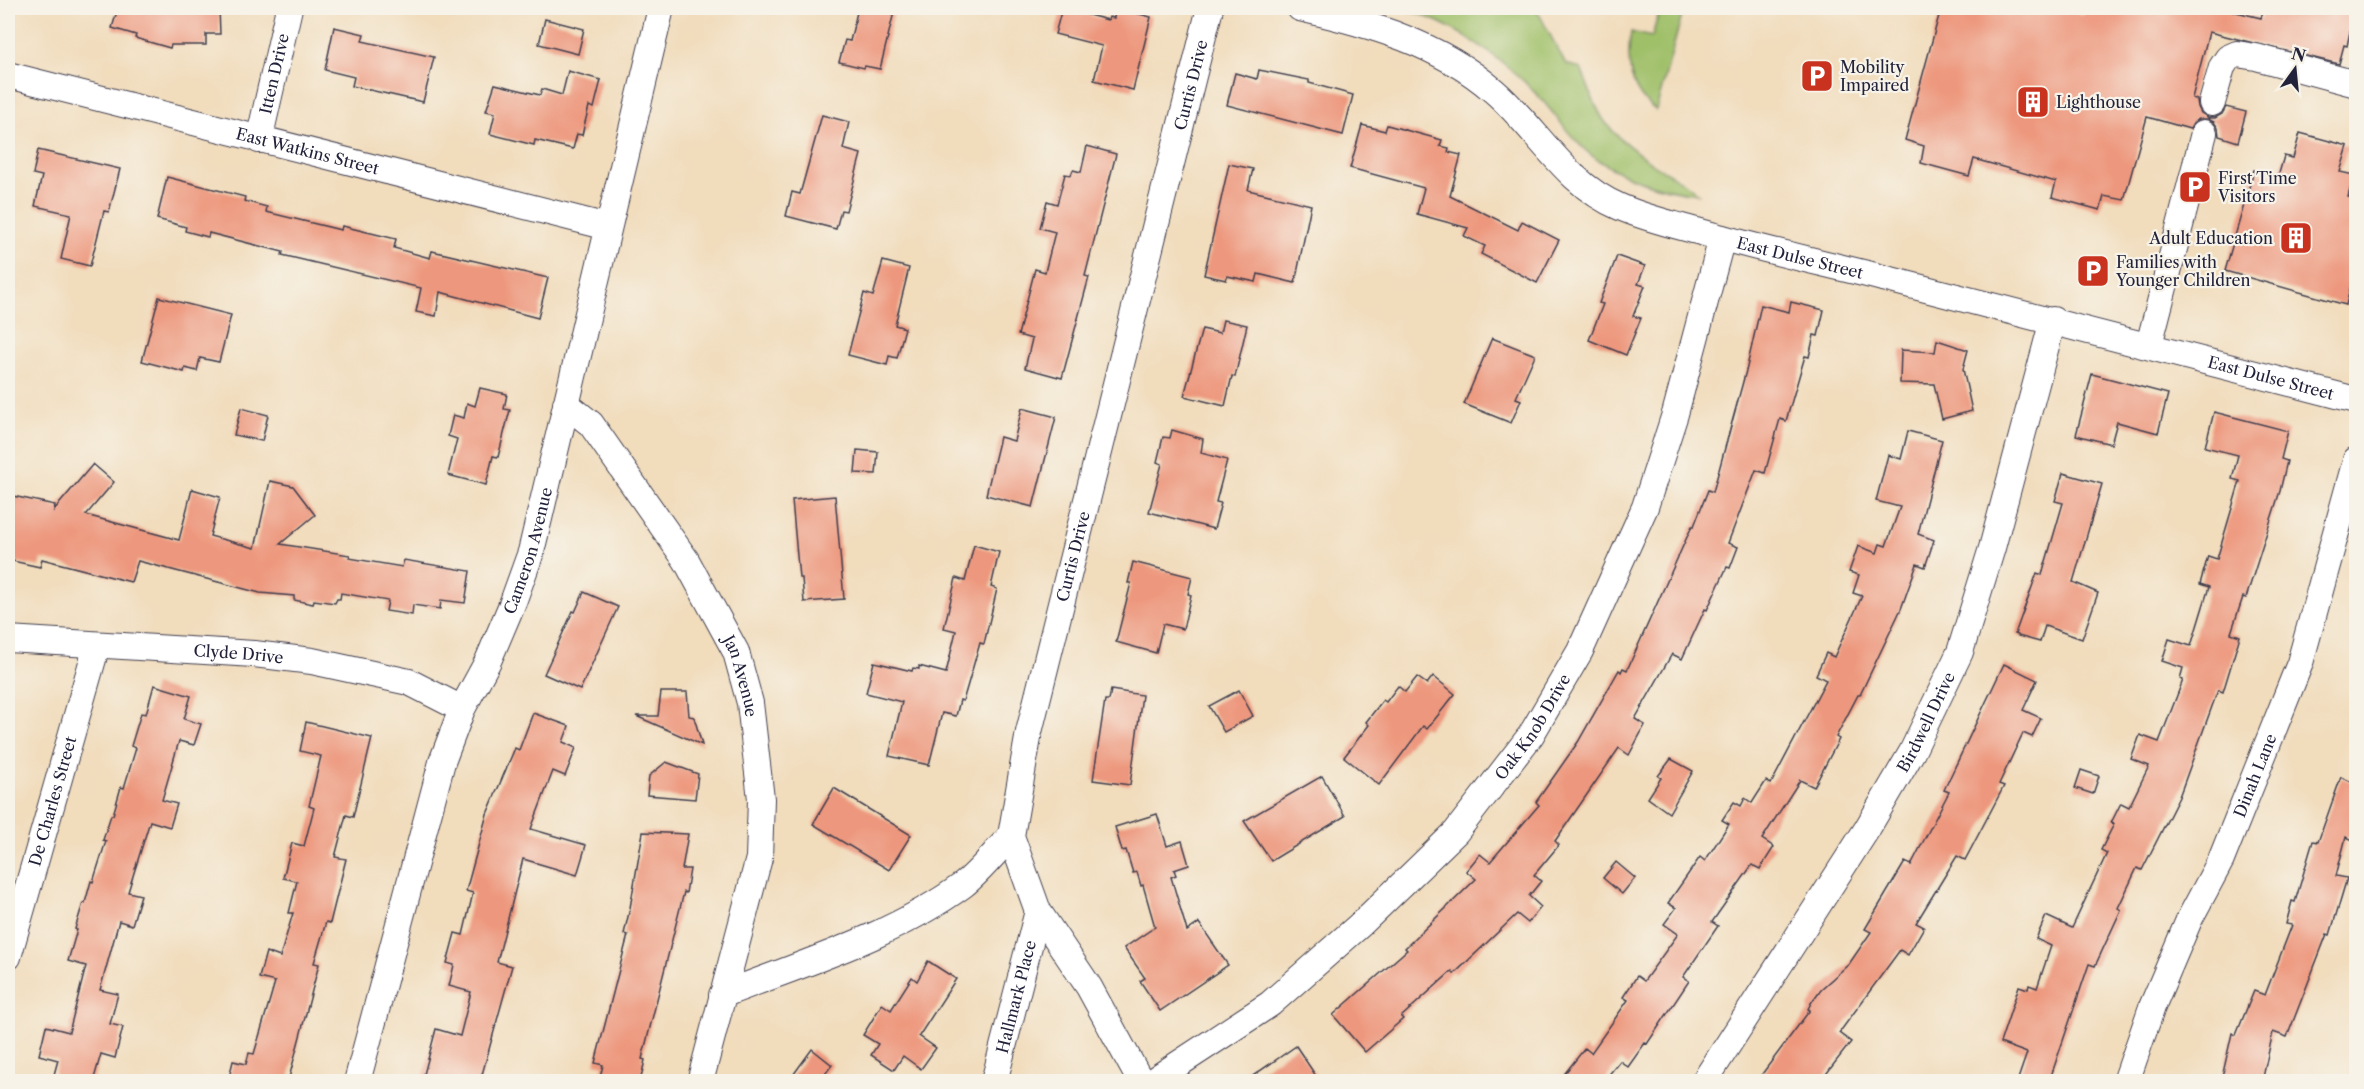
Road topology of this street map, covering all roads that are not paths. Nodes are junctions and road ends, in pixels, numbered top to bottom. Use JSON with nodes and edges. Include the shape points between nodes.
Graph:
{"nodes":[{"id":1,"x":289,"y":8,"type":"edge"},
{"id":2,"x":661,"y":8,"type":"edge"},
{"id":3,"x":1210,"y":8,"type":"edge"},
{"id":4,"x":1300,"y":8,"type":"edge"},
{"id":5,"x":8,"y":75,"type":"edge"},
{"id":6,"x":2356,"y":84,"type":"edge"},
{"id":7,"x":2212,"y":103,"type":"dead end"},
{"id":8,"x":2204,"y":133,"type":"dead end"},
{"id":9,"x":259,"y":140,"type":"junction"},
{"id":10,"x":608,"y":226,"type":"junction"},
{"id":11,"x":1722,"y":238,"type":"junction"},
{"id":12,"x":2053,"y":320,"type":"junction"},
{"id":13,"x":2149,"y":345,"type":"junction"},
{"id":14,"x":2356,"y":400,"type":"edge"},
{"id":15,"x":566,"y":404,"type":"junction"},
{"id":16,"x":2356,"y":460,"type":"edge"},
{"id":17,"x":8,"y":639,"type":"edge"},
{"id":18,"x":97,"y":645,"type":"junction"},
{"id":19,"x":462,"y":709,"type":"junction"},
{"id":20,"x":1011,"y":836,"type":"junction"},
{"id":21,"x":1038,"y":911,"type":"junction"},
{"id":22,"x":8,"y":957,"type":"edge"},
{"id":23,"x":722,"y":995,"type":"junction"},
{"id":24,"x":357,"y":1082,"type":"edge"},
{"id":25,"x":700,"y":1082,"type":"edge"},
{"id":26,"x":994,"y":1082,"type":"edge"},
{"id":27,"x":1141,"y":1082,"type":"edge"},
{"id":28,"x":1151,"y":1082,"type":"edge"},
{"id":29,"x":1704,"y":1082,"type":"edge"},
{"id":30,"x":2126,"y":1082,"type":"edge"}],
"edges":[{"from":1,"to":9,"type":"street","name":"Itten Drive"},
{"from":2,"to":10,"type":"street","name":"Cameron Avenue"},
{"from":3,"to":20,"type":"street","name":"Curtis Drive","via":[[1029,732]]},
{"from":4,"to":11,"type":"street","name":"East Dulse Street","via":[[1386,30],[1430,50],[1495,91],[1592,192],[1638,214]]},
{"from":5,"to":9,"type":"street","name":"East Watkins Street"},
{"from":6,"to":7,"type":"street","via":[[2237,54],[2222,67]]},
{"from":8,"to":13,"type":"street"},
{"from":9,"to":10,"type":"street","name":"East Watkins Street"},
{"from":10,"to":15,"type":"street","name":"Cameron Avenue"},
{"from":11,"to":12,"type":"street","name":"East Dulse Street"},
{"from":11,"to":28,"type":"street","name":"Oak Knob Drive","via":[[1675,414],[1645,507],[1580,651],[1531,735],[1456,832],[1361,924],[1270,1004]]},
{"from":12,"to":13,"type":"street","name":"East Dulse Street"},
{"from":12,"to":29,"type":"street","name":"Birdwell Drive","via":[[1960,652],[1912,752],[1867,829]]},
{"from":13,"to":14,"type":"street","name":"East Dulse Street"},
{"from":15,"to":19,"type":"street","name":"Cameron Avenue","via":[[531,552],[488,661]]},
{"from":15,"to":23,"type":"street","name":"Jan Avenue","via":[[591,424],[686,560],[736,652],[750,702],[760,799],[759,858]]},
{"from":16,"to":30,"type":"street","name":"Dinah Lane","via":[[2300,663],[2226,850],[2189,920],[2152,1007]]},
{"from":17,"to":18,"type":"street","name":"Clyde Drive"},
{"from":18,"to":19,"type":"street","name":"Clyde Drive","via":[[312,661],[409,682]]},
{"from":18,"to":22,"type":"street","name":"De Charles Street"},
{"from":19,"to":24,"type":"street","name":"Cameron Avenue","via":[[442,762]]},
{"from":20,"to":21,"type":"street","name":"Curtis Drive"},
{"from":20,"to":23,"type":"street","via":[[964,884],[892,926]]},
{"from":21,"to":26,"type":"street","name":"Hallmark Place"},
{"from":21,"to":27,"type":"street","name":"Curtis Drive","via":[[1089,987]]},
{"from":23,"to":25,"type":"street","name":"Jan Avenue"}]}
